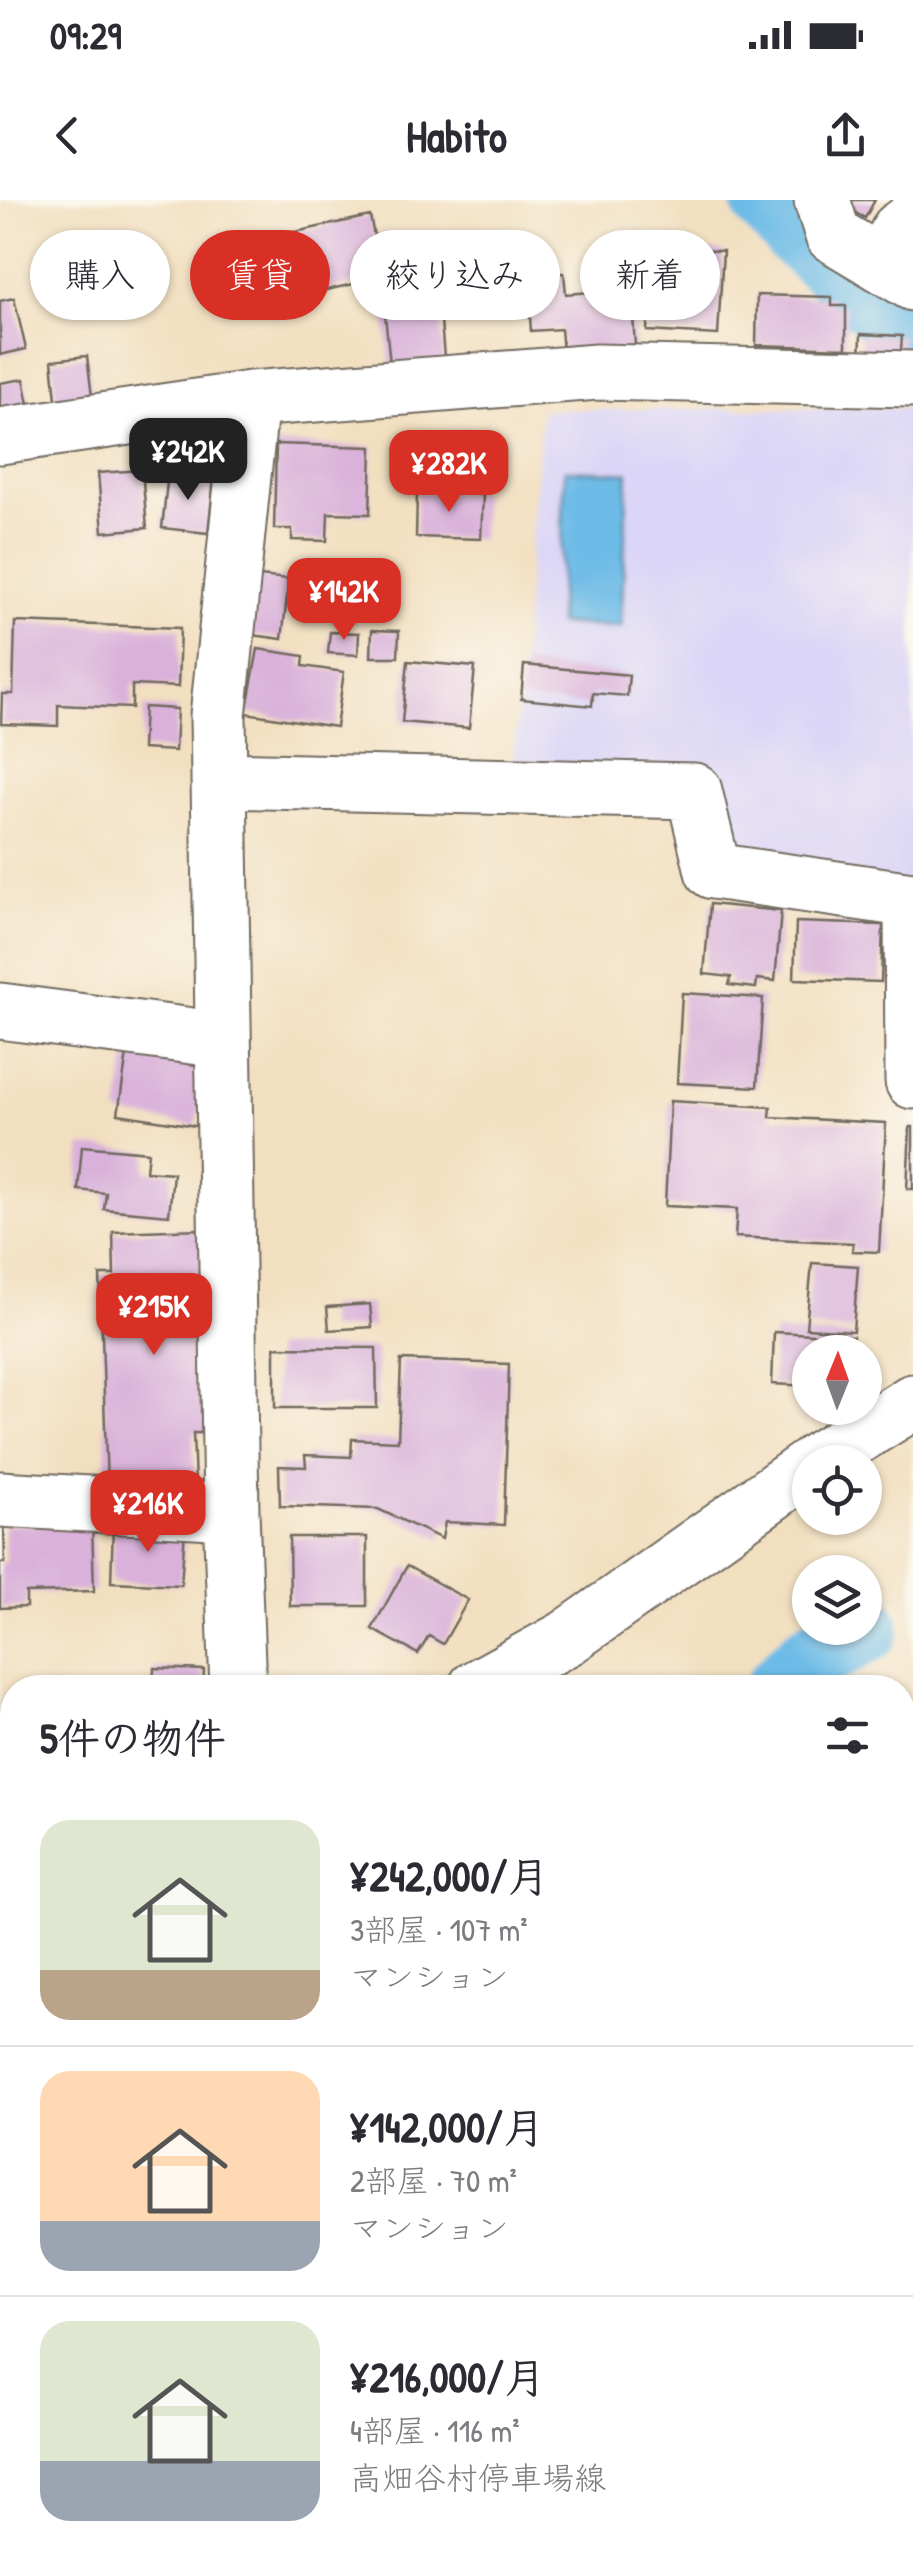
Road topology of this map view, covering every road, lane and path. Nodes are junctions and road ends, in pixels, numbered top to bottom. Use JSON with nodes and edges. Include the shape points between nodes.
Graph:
{"nodes":[{"id":1,"x":822,"y":200,"type":"edge"},
{"id":2,"x":913,"y":220,"type":"edge"},
{"id":3,"x":897,"y":274,"type":"edge"},
{"id":4,"x":913,"y":379,"type":"edge"},
{"id":5,"x":250,"y":399,"type":"junction"},
{"id":6,"x":0,"y":436,"type":"edge"},
{"id":7,"x":219,"y":780,"type":"junction"},
{"id":8,"x":0,"y":1011,"type":"edge"},
{"id":9,"x":223,"y":1040,"type":"junction"},
{"id":10,"x":913,"y":1080,"type":"edge"},
{"id":11,"x":913,"y":1402,"type":"edge"},
{"id":12,"x":844,"y":1445,"type":"edge"},
{"id":13,"x":792,"y":1479,"type":"edge"},
{"id":14,"x":0,"y":1498,"type":"edge"},
{"id":15,"x":230,"y":1512,"type":"junction"},
{"id":16,"x":237,"y":1675,"type":"edge"},
{"id":17,"x":500,"y":1675,"type":"edge"}],
"edges":[{"from":1,"to":3,"type":"street","via":[[833,235]]},
{"from":2,"to":3,"type":"street","via":[[899,230]]},
{"from":4,"to":5,"type":"street","via":[[597,372]]},
{"from":5,"to":6,"type":"street"},
{"from":5,"to":7,"type":"street","via":[[218,716]]},
{"from":7,"to":9,"type":"street"},
{"from":7,"to":10,"type":"street","via":[[694,792],[713,870],[912,900]]},
{"from":8,"to":9,"type":"street"},
{"from":9,"to":15,"type":"street"},
{"from":11,"to":12,"type":"street"},
{"from":13,"to":17,"type":"street","via":[[567,1638]]},
{"from":14,"to":15,"type":"street"},
{"from":15,"to":16,"type":"street"}]}
